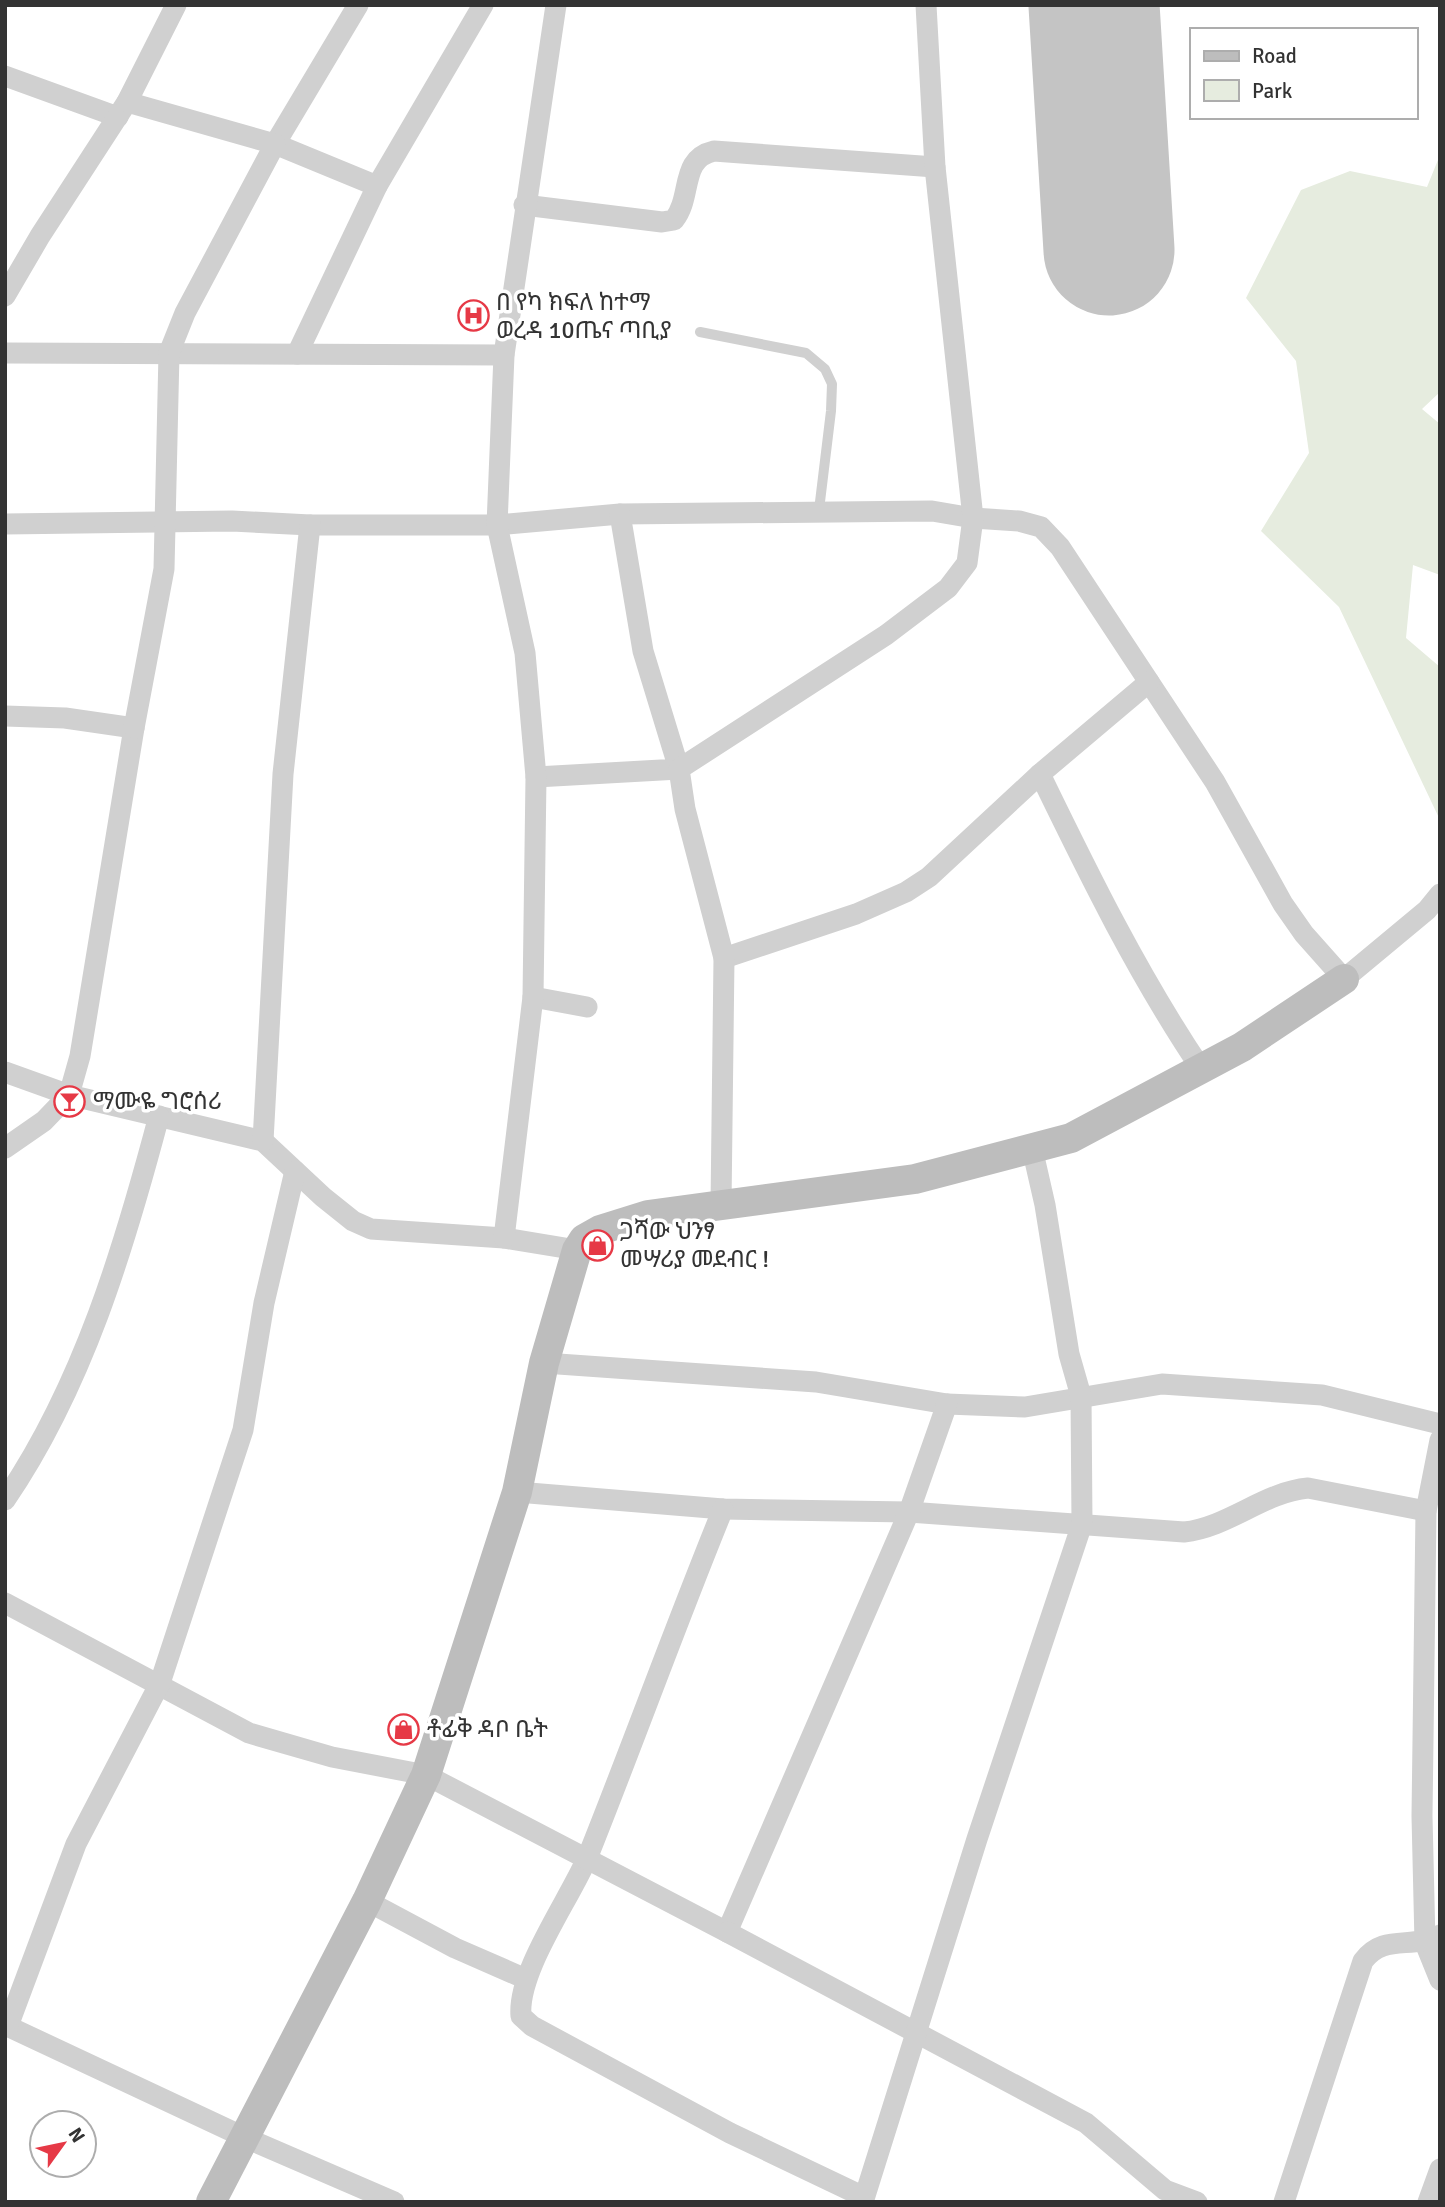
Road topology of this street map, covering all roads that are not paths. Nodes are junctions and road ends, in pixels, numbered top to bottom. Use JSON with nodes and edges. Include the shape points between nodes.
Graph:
{"nodes":[{"id":1,"x":176,"y":5,"type":"edge"},
{"id":2,"x":358,"y":5,"type":"edge"},
{"id":3,"x":483,"y":5,"type":"edge"},
{"id":4,"x":556,"y":5,"type":"edge"},
{"id":5,"x":926,"y":5,"type":"edge"},
{"id":6,"x":5,"y":76,"type":"edge"},
{"id":7,"x":122,"y":109,"type":"junction"},
{"id":8,"x":275,"y":144,"type":"junction"},
{"id":9,"x":934,"y":167,"type":"junction"},
{"id":10,"x":377,"y":186,"type":"junction"},
{"id":11,"x":524,"y":205,"type":"junction"},
{"id":12,"x":5,"y":296,"type":"edge"},
{"id":13,"x":700,"y":332,"type":"dead end"},
{"id":14,"x":5,"y":353,"type":"edge"},
{"id":15,"x":169,"y":353,"type":"junction"},
{"id":16,"x":297,"y":354,"type":"junction"},
{"id":17,"x":504,"y":355,"type":"junction"},
{"id":18,"x":819,"y":510,"type":"junction"},
{"id":19,"x":620,"y":514,"type":"junction"},
{"id":20,"x":973,"y":518,"type":"junction"},
{"id":21,"x":167,"y":521,"type":"junction"},
{"id":22,"x":5,"y":524,"type":"edge"},
{"id":23,"x":310,"y":525,"type":"junction"},
{"id":24,"x":497,"y":525,"type":"junction"},
{"id":25,"x":1149,"y":682,"type":"junction"},
{"id":26,"x":5,"y":716,"type":"edge"},
{"id":27,"x":134,"y":728,"type":"junction"},
{"id":28,"x":680,"y":769,"type":"junction"},
{"id":29,"x":1040,"y":774,"type":"junction"},
{"id":30,"x":536,"y":777,"type":"junction"},
{"id":31,"x":1435,"y":908,"type":"edge"},
{"id":32,"x":724,"y":958,"type":"junction"},
{"id":33,"x":1344,"y":979,"type":"junction"},
{"id":34,"x":533,"y":997,"type":"junction"},
{"id":35,"x":587,"y":1007,"type":"dead end"},
{"id":36,"x":1202,"y":1070,"type":"junction"},
{"id":37,"x":5,"y":1072,"type":"edge"},
{"id":38,"x":69,"y":1095,"type":"junction"},
{"id":39,"x":159,"y":1116,"type":"junction"},
{"id":40,"x":263,"y":1141,"type":"junction"},
{"id":41,"x":5,"y":1148,"type":"edge"},
{"id":42,"x":1032,"y":1148,"type":"junction"},
{"id":43,"x":295,"y":1171,"type":"junction"},
{"id":44,"x":721,"y":1205,"type":"junction"},
{"id":45,"x":504,"y":1238,"type":"junction"},
{"id":46,"x":577,"y":1250,"type":"junction"},
{"id":47,"x":544,"y":1363,"type":"junction"},
{"id":48,"x":1081,"y":1396,"type":"junction"},
{"id":49,"x":947,"y":1404,"type":"junction"},
{"id":50,"x":1440,"y":1423,"type":"edge"},
{"id":51,"x":1440,"y":1440,"type":"edge"},
{"id":52,"x":517,"y":1492,"type":"junction"},
{"id":53,"x":5,"y":1500,"type":"edge"},
{"id":54,"x":723,"y":1509,"type":"junction"},
{"id":55,"x":1426,"y":1511,"type":"junction"},
{"id":56,"x":909,"y":1512,"type":"junction"},
{"id":57,"x":1082,"y":1524,"type":"junction"},
{"id":58,"x":5,"y":1603,"type":"edge"},
{"id":59,"x":160,"y":1683,"type":"junction"},
{"id":60,"x":426,"y":1775,"type":"junction"},
{"id":61,"x":586,"y":1859,"type":"junction"},
{"id":62,"x":366,"y":1901,"type":"junction"},
{"id":63,"x":727,"y":1932,"type":"junction"},
{"id":64,"x":1432,"y":1939,"type":"edge"},
{"id":65,"x":526,"y":1979,"type":"junction"},
{"id":66,"x":1440,"y":1980,"type":"edge"},
{"id":67,"x":6,"y":2025,"type":"edge"},
{"id":68,"x":916,"y":2031,"type":"junction"},
{"id":69,"x":246,"y":2138,"type":"junction"},
{"id":70,"x":1440,"y":2169,"type":"edge"},
{"id":71,"x":863,"y":2199,"type":"edge"},
{"id":72,"x":211,"y":2202,"type":"edge"},
{"id":73,"x":394,"y":2202,"type":"edge"},
{"id":74,"x":1197,"y":2202,"type":"edge"},
{"id":75,"x":1284,"y":2202,"type":"edge"},
{"id":76,"x":1428,"y":2202,"type":"edge"}],
"edges":[{"from":1,"to":7,"type":"street"},
{"from":2,"to":8,"type":"street"},
{"from":3,"to":10,"type":"street"},
{"from":4,"to":11,"type":"street"},
{"from":5,"to":9,"type":"street"},
{"from":6,"to":7,"type":"street"},
{"from":7,"to":8,"type":"street"},
{"from":7,"to":12,"type":"street"},
{"from":8,"to":10,"type":"street"},
{"from":8,"to":15,"type":"street","via":[[185,313]]},
{"from":9,"to":11,"type":"street","via":[[713,151],[700,154],[693,162],[682,210],[674,220]]},
{"from":9,"to":20,"type":"street"},
{"from":10,"to":16,"type":"street"},
{"from":11,"to":17,"type":"street"},
{"from":13,"to":18,"type":"lane","via":[[806,353],[825,369],[832,384],[831,411]]},
{"from":14,"to":15,"type":"street"},
{"from":15,"to":16,"type":"street"},
{"from":15,"to":21,"type":"street"},
{"from":16,"to":17,"type":"street"},
{"from":17,"to":24,"type":"street"},
{"from":18,"to":19,"type":"street"},
{"from":18,"to":20,"type":"street","via":[[932,511]]},
{"from":19,"to":24,"type":"street"},
{"from":19,"to":28,"type":"street","via":[[643,651]]},
{"from":20,"to":25,"type":"street","via":[[1041,527],[1060,547]]},
{"from":20,"to":28,"type":"street","via":[[967,563],[948,589],[886,635]]},
{"from":21,"to":22,"type":"street"},
{"from":21,"to":23,"type":"street"},
{"from":21,"to":27,"type":"street","via":[[164,569]]},
{"from":23,"to":24,"type":"street"},
{"from":23,"to":40,"type":"street","via":[[283,774]]},
{"from":24,"to":30,"type":"street","via":[[525,653]]},
{"from":25,"to":29,"type":"street"},
{"from":25,"to":33,"type":"street","via":[[1215,782],[1283,904]]},
{"from":26,"to":27,"type":"street","via":[[65,718]]},
{"from":27,"to":38,"type":"street","via":[[80,1056]]},
{"from":28,"to":30,"type":"street"},
{"from":28,"to":32,"type":"street","via":[[685,809]]},
{"from":29,"to":32,"type":"street","via":[[929,877],[906,892],[856,914]]},
{"from":29,"to":36,"type":"street","via":[[1130,950]]},
{"from":30,"to":34,"type":"street"},
{"from":31,"to":33,"type":"street"},
{"from":32,"to":44,"type":"street"},
{"from":33,"to":36,"type":"main road"},
{"from":34,"to":35,"type":"street"},
{"from":34,"to":45,"type":"street"},
{"from":36,"to":42,"type":"main road","via":[[1071,1138]]},
{"from":37,"to":38,"type":"street"},
{"from":38,"to":39,"type":"street"},
{"from":38,"to":41,"type":"street","via":[[44,1121]]},
{"from":39,"to":40,"type":"street"},
{"from":39,"to":53,"type":"street","via":[[134,1210],[87,1341],[57,1410]]},
{"from":40,"to":43,"type":"street"},
{"from":42,"to":44,"type":"main road","via":[[915,1179]]},
{"from":42,"to":48,"type":"street","via":[[1069,1354]]},
{"from":43,"to":45,"type":"street","via":[[353,1221],[371,1229]]},
{"from":43,"to":59,"type":"street","via":[[264,1303],[243,1430]]},
{"from":44,"to":46,"type":"main road","via":[[648,1214],[600,1230],[584,1239]]},
{"from":45,"to":46,"type":"street"},
{"from":46,"to":47,"type":"main road"},
{"from":47,"to":49,"type":"street","via":[[816,1382]]},
{"from":47,"to":52,"type":"main road"},
{"from":48,"to":49,"type":"street","via":[[1026,1407]]},
{"from":48,"to":50,"type":"street","via":[[1162,1384],[1308,1394]]},
{"from":48,"to":57,"type":"street"},
{"from":49,"to":56,"type":"street"},
{"from":51,"to":55,"type":"street"},
{"from":52,"to":54,"type":"street"},
{"from":52,"to":60,"type":"main road"},
{"from":54,"to":56,"type":"street"},
{"from":54,"to":61,"type":"street"},
{"from":55,"to":57,"type":"street","via":[[1308,1488],[1290,1489],[1201,1530]]},
{"from":55,"to":64,"type":"street","via":[[1422,1816]]},
{"from":56,"to":57,"type":"street"},
{"from":56,"to":63,"type":"street"},
{"from":57,"to":68,"type":"street"},
{"from":58,"to":59,"type":"street"},
{"from":59,"to":60,"type":"street","via":[[249,1732],[332,1757]]},
{"from":59,"to":67,"type":"street","via":[[76,1844]]},
{"from":60,"to":61,"type":"street"},
{"from":60,"to":62,"type":"main road"},
{"from":61,"to":63,"type":"street"},
{"from":61,"to":65,"type":"street"},
{"from":62,"to":65,"type":"street"},
{"from":62,"to":69,"type":"main road"},
{"from":63,"to":68,"type":"street"},
{"from":64,"to":66,"type":"street"},
{"from":64,"to":75,"type":"street","via":[[1373,1948],[1363,1961]]},
{"from":65,"to":71,"type":"street","via":[[521,2016],[532,2026]]},
{"from":67,"to":69,"type":"street"},
{"from":68,"to":71,"type":"street"},
{"from":68,"to":74,"type":"street","via":[[1086,2123],[1165,2190]]},
{"from":69,"to":72,"type":"main road"},
{"from":69,"to":73,"type":"street"},
{"from":70,"to":76,"type":"street"}]}
